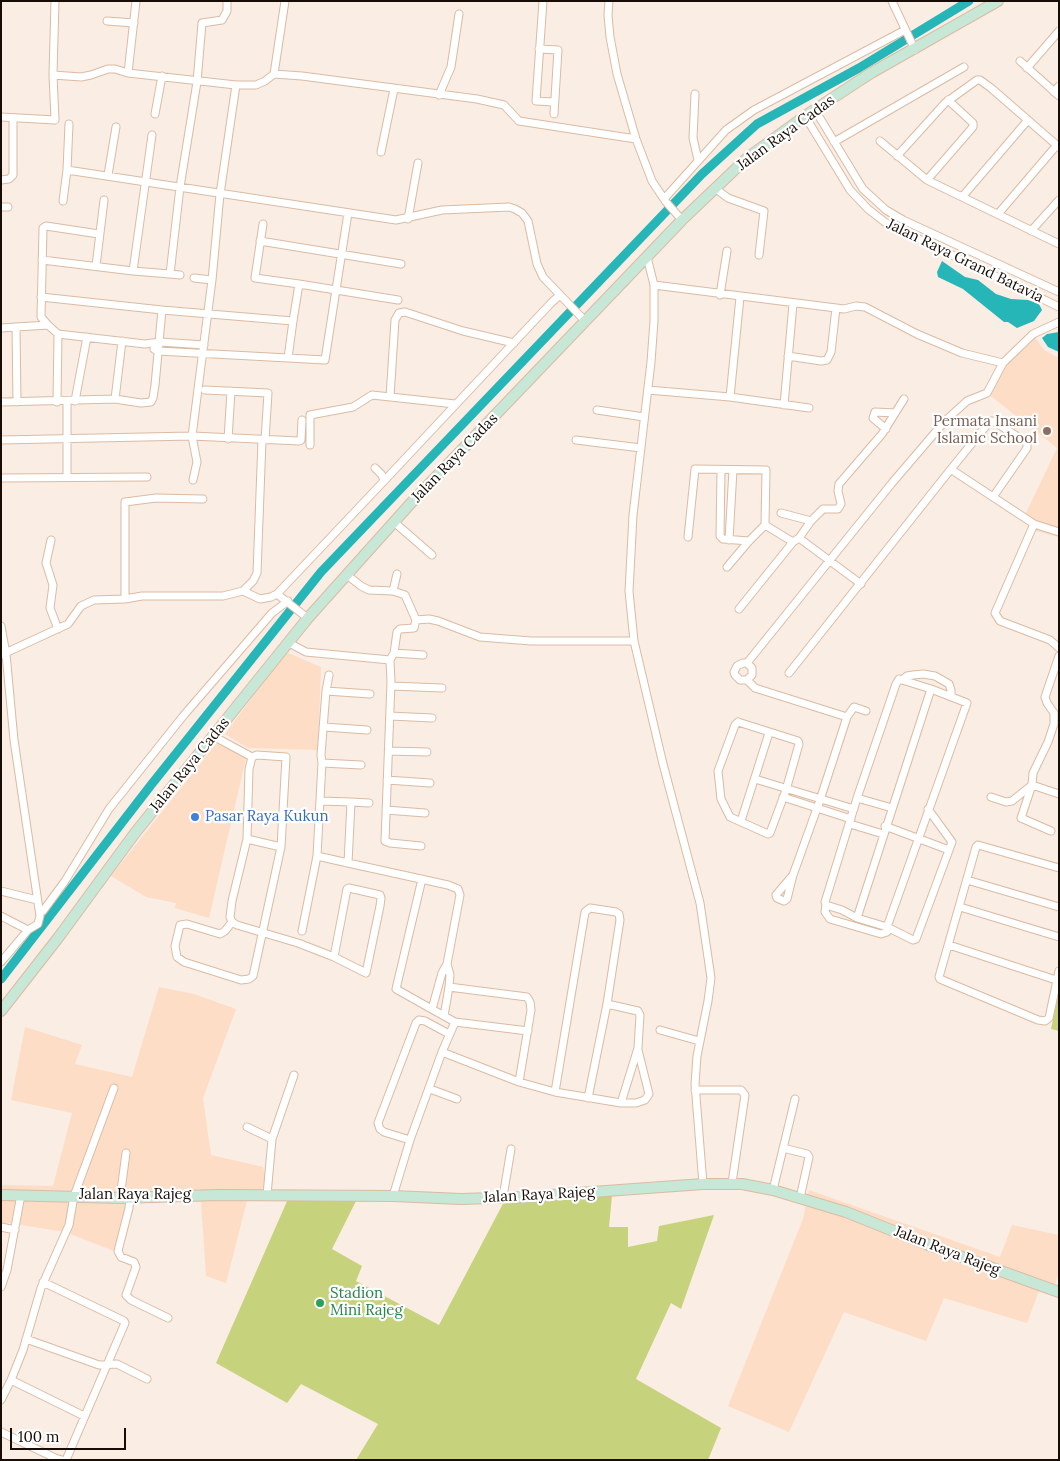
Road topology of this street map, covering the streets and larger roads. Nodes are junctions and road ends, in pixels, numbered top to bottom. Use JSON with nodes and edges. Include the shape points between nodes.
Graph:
{"nodes":[{"id":1,"x":56,"y":1,"type":"edge"},
{"id":2,"x":136,"y":1,"type":"edge"},
{"id":3,"x":227,"y":1,"type":"edge"},
{"id":4,"x":286,"y":1,"type":"edge"},
{"id":5,"x":542,"y":1,"type":"edge"},
{"id":6,"x":609,"y":1,"type":"edge"},
{"id":7,"x":892,"y":1,"type":"edge"},
{"id":8,"x":998,"y":1,"type":"edge"},
{"id":9,"x":459,"y":14,"type":"dead end"},
{"id":10,"x":107,"y":22,"type":"dead end"},
{"id":11,"x":134,"y":23,"type":"junction"},
{"id":12,"x":1059,"y":32,"type":"edge"},
{"id":13,"x":906,"y":33,"type":"junction"},
{"id":14,"x":540,"y":48,"type":"junction"},
{"id":15,"x":914,"y":48,"type":"junction"},
{"id":16,"x":1020,"y":61,"type":"dead end"},
{"id":17,"x":964,"y":67,"type":"dead end"},
{"id":18,"x":1027,"y":68,"type":"junction"},
{"id":19,"x":128,"y":72,"type":"junction"},
{"id":20,"x":274,"y":74,"type":"junction"},
{"id":21,"x":53,"y":75,"type":"junction"},
{"id":22,"x":162,"y":76,"type":"junction"},
{"id":23,"x":197,"y":82,"type":"junction"},
{"id":24,"x":236,"y":85,"type":"junction"},
{"id":25,"x":394,"y":89,"type":"junction"},
{"id":26,"x":1057,"y":91,"type":"edge"},
{"id":27,"x":695,"y":94,"type":"dead end"},
{"id":28,"x":439,"y":95,"type":"junction"},
{"id":29,"x":948,"y":100,"type":"junction"},
{"id":30,"x":554,"y":102,"type":"junction"},
{"id":31,"x":815,"y":110,"type":"junction"},
{"id":32,"x":156,"y":114,"type":"dead end"},
{"id":33,"x":554,"y":114,"type":"dead end"},
{"id":34,"x":805,"y":116,"type":"junction"},
{"id":35,"x":1,"y":117,"type":"edge"},
{"id":36,"x":13,"y":118,"type":"junction"},
{"id":37,"x":1028,"y":120,"type":"junction"},
{"id":38,"x":69,"y":124,"type":"dead end"},
{"id":39,"x":116,"y":127,"type":"dead end"},
{"id":40,"x":152,"y":135,"type":"dead end"},
{"id":41,"x":636,"y":139,"type":"junction"},
{"id":42,"x":880,"y":141,"type":"dead end"},
{"id":43,"x":834,"y":142,"type":"junction"},
{"id":44,"x":1058,"y":146,"type":"edge"},
{"id":45,"x":381,"y":152,"type":"dead end"},
{"id":46,"x":897,"y":156,"type":"junction"},
{"id":47,"x":698,"y":160,"type":"junction"},
{"id":48,"x":418,"y":163,"type":"dead end"},
{"id":49,"x":67,"y":170,"type":"junction"},
{"id":50,"x":108,"y":176,"type":"junction"},
{"id":51,"x":1,"y":180,"type":"edge"},
{"id":52,"x":144,"y":180,"type":"junction"},
{"id":53,"x":927,"y":180,"type":"junction"},
{"id":54,"x":180,"y":187,"type":"junction"},
{"id":55,"x":716,"y":189,"type":"junction"},
{"id":56,"x":220,"y":194,"type":"junction"},
{"id":57,"x":962,"y":198,"type":"junction"},
{"id":58,"x":104,"y":200,"type":"dead end"},
{"id":59,"x":1059,"y":200,"type":"edge"},
{"id":60,"x":665,"y":201,"type":"junction"},
{"id":61,"x":63,"y":202,"type":"dead end"},
{"id":62,"x":348,"y":213,"type":"junction"},
{"id":63,"x":998,"y":214,"type":"junction"},
{"id":64,"x":679,"y":217,"type":"junction"},
{"id":65,"x":408,"y":219,"type":"junction"},
{"id":66,"x":263,"y":224,"type":"dead end"},
{"id":67,"x":1031,"y":231,"type":"junction"},
{"id":68,"x":99,"y":234,"type":"junction"},
{"id":69,"x":260,"y":241,"type":"junction"},
{"id":70,"x":1059,"y":244,"type":"edge"},
{"id":71,"x":727,"y":251,"type":"dead end"},
{"id":72,"x":342,"y":254,"type":"junction"},
{"id":73,"x":759,"y":255,"type":"dead end"},
{"id":74,"x":647,"y":257,"type":"junction"},
{"id":75,"x":42,"y":260,"type":"junction"},
{"id":76,"x":401,"y":264,"type":"dead end"},
{"id":77,"x":96,"y":266,"type":"junction"},
{"id":78,"x":133,"y":271,"type":"junction"},
{"id":79,"x":170,"y":274,"type":"junction"},
{"id":80,"x":180,"y":275,"type":"dead end"},
{"id":81,"x":194,"y":278,"type":"dead end"},
{"id":82,"x":212,"y":280,"type":"junction"},
{"id":83,"x":299,"y":284,"type":"junction"},
{"id":84,"x":654,"y":285,"type":"junction"},
{"id":85,"x":1049,"y":288,"type":"junction"},
{"id":86,"x":336,"y":291,"type":"junction"},
{"id":87,"x":1059,"y":292,"type":"edge"},
{"id":88,"x":720,"y":295,"type":"junction"},
{"id":89,"x":41,"y":297,"type":"junction"},
{"id":90,"x":740,"y":297,"type":"junction"},
{"id":91,"x":563,"y":298,"type":"junction"},
{"id":92,"x":1043,"y":299,"type":"junction"},
{"id":93,"x":398,"y":300,"type":"dead end"},
{"id":94,"x":794,"y":304,"type":"junction"},
{"id":95,"x":1059,"y":307,"type":"edge"},
{"id":96,"x":836,"y":308,"type":"junction"},
{"id":97,"x":162,"y":310,"type":"junction"},
{"id":98,"x":207,"y":314,"type":"junction"},
{"id":99,"x":582,"y":319,"type":"junction"},
{"id":100,"x":293,"y":321,"type":"junction"},
{"id":101,"x":1059,"y":322,"type":"edge"},
{"id":102,"x":48,"y":325,"type":"junction"},
{"id":103,"x":1,"y":328,"type":"edge"},
{"id":104,"x":16,"y":328,"type":"junction"},
{"id":105,"x":58,"y":334,"type":"junction"},
{"id":106,"x":87,"y":337,"type":"junction"},
{"id":107,"x":122,"y":341,"type":"junction"},
{"id":108,"x":160,"y":342,"type":"junction"},
{"id":109,"x":514,"y":343,"type":"junction"},
{"id":110,"x":145,"y":344,"type":"junction"},
{"id":111,"x":204,"y":345,"type":"junction"},
{"id":112,"x":158,"y":351,"type":"junction"},
{"id":113,"x":203,"y":354,"type":"junction"},
{"id":114,"x":788,"y":356,"type":"junction"},
{"id":115,"x":288,"y":358,"type":"junction"},
{"id":116,"x":1003,"y":363,"type":"junction"},
{"id":117,"x":205,"y":390,"type":"dead end"},
{"id":118,"x":648,"y":390,"type":"junction"},
{"id":119,"x":231,"y":391,"type":"junction"},
{"id":120,"x":390,"y":397,"type":"junction"},
{"id":121,"x":730,"y":398,"type":"junction"},
{"id":122,"x":115,"y":399,"type":"junction"},
{"id":123,"x":904,"y":399,"type":"dead end"},
{"id":124,"x":71,"y":401,"type":"junction"},
{"id":125,"x":1,"y":402,"type":"edge"},
{"id":126,"x":17,"y":402,"type":"junction"},
{"id":127,"x":57,"y":402,"type":"junction"},
{"id":128,"x":455,"y":404,"type":"junction"},
{"id":129,"x":784,"y":405,"type":"junction"},
{"id":130,"x":809,"y":408,"type":"dead end"},
{"id":131,"x":597,"y":410,"type":"dead end"},
{"id":132,"x":895,"y":413,"type":"junction"},
{"id":133,"x":644,"y":416,"type":"junction"},
{"id":134,"x":302,"y":420,"type":"dead end"},
{"id":135,"x":886,"y":429,"type":"junction"},
{"id":136,"x":192,"y":436,"type":"junction"},
{"id":137,"x":66,"y":439,"type":"junction"},
{"id":138,"x":228,"y":439,"type":"junction"},
{"id":139,"x":1,"y":440,"type":"edge"},
{"id":140,"x":263,"y":440,"type":"junction"},
{"id":141,"x":576,"y":440,"type":"dead end"},
{"id":142,"x":310,"y":445,"type":"dead end"},
{"id":143,"x":640,"y":448,"type":"junction"},
{"id":144,"x":375,"y":468,"type":"dead end"},
{"id":145,"x":721,"y":470,"type":"junction"},
{"id":146,"x":733,"y":470,"type":"junction"},
{"id":147,"x":952,"y":470,"type":"junction"},
{"id":148,"x":147,"y":476,"type":"dead end"},
{"id":149,"x":67,"y":477,"type":"junction"},
{"id":150,"x":1,"y":478,"type":"edge"},
{"id":151,"x":193,"y":480,"type":"dead end"},
{"id":152,"x":384,"y":481,"type":"junction"},
{"id":153,"x":993,"y":497,"type":"junction"},
{"id":154,"x":203,"y":499,"type":"dead end"},
{"id":155,"x":781,"y":513,"type":"dead end"},
{"id":156,"x":811,"y":521,"type":"junction"},
{"id":157,"x":394,"y":522,"type":"junction"},
{"id":158,"x":1034,"y":524,"type":"junction"},
{"id":159,"x":765,"y":525,"type":"junction"},
{"id":160,"x":1059,"y":532,"type":"edge"},
{"id":161,"x":688,"y":537,"type":"dead end"},
{"id":162,"x":51,"y":540,"type":"dead end"},
{"id":163,"x":729,"y":540,"type":"junction"},
{"id":164,"x":796,"y":540,"type":"junction"},
{"id":165,"x":749,"y":541,"type":"junction"},
{"id":166,"x":432,"y":555,"type":"dead end"},
{"id":167,"x":828,"y":561,"type":"junction"},
{"id":168,"x":727,"y":567,"type":"dead end"},
{"id":169,"x":397,"y":574,"type":"dead end"},
{"id":170,"x":347,"y":575,"type":"junction"},
{"id":171,"x":861,"y":584,"type":"junction"},
{"id":172,"x":333,"y":590,"type":"junction"},
{"id":173,"x":243,"y":591,"type":"junction"},
{"id":174,"x":393,"y":591,"type":"junction"},
{"id":175,"x":277,"y":594,"type":"junction"},
{"id":176,"x":125,"y":599,"type":"junction"},
{"id":177,"x":290,"y":603,"type":"junction"},
{"id":178,"x":739,"y":609,"type":"dead end"},
{"id":179,"x":305,"y":616,"type":"junction"},
{"id":180,"x":416,"y":620,"type":"junction"},
{"id":181,"x":1,"y":626,"type":"edge"},
{"id":182,"x":58,"y":629,"type":"junction"},
{"id":183,"x":634,"y":642,"type":"junction"},
{"id":184,"x":289,"y":643,"type":"junction"},
{"id":185,"x":1059,"y":648,"type":"edge"},
{"id":186,"x":394,"y":653,"type":"junction"},
{"id":187,"x":3,"y":655,"type":"edge"},
{"id":188,"x":423,"y":655,"type":"dead end"},
{"id":189,"x":1059,"y":656,"type":"edge"},
{"id":190,"x":390,"y":660,"type":"junction"},
{"id":191,"x":746,"y":663,"type":"junction"},
{"id":192,"x":789,"y":673,"type":"dead end"},
{"id":193,"x":329,"y":675,"type":"dead end"},
{"id":194,"x":747,"y":680,"type":"junction"},
{"id":195,"x":902,"y":680,"type":"junction"},
{"id":196,"x":391,"y":686,"type":"junction"},
{"id":197,"x":442,"y":688,"type":"dead end"},
{"id":198,"x":931,"y":689,"type":"junction"},
{"id":199,"x":326,"y":691,"type":"junction"},
{"id":200,"x":370,"y":694,"type":"dead end"},
{"id":201,"x":951,"y":696,"type":"junction"},
{"id":202,"x":866,"y":711,"type":"dead end"},
{"id":203,"x":390,"y":716,"type":"junction"},
{"id":204,"x":847,"y":717,"type":"junction"},
{"id":205,"x":432,"y":718,"type":"dead end"},
{"id":206,"x":1056,"y":725,"type":"edge"},
{"id":207,"x":324,"y":728,"type":"junction"},
{"id":208,"x":367,"y":730,"type":"dead end"},
{"id":209,"x":769,"y":733,"type":"junction"},
{"id":210,"x":214,"y":736,"type":"junction"},
{"id":211,"x":389,"y":751,"type":"junction"},
{"id":212,"x":427,"y":752,"type":"dead end"},
{"id":213,"x":252,"y":757,"type":"junction"},
{"id":214,"x":322,"y":764,"type":"junction"},
{"id":215,"x":361,"y":765,"type":"dead end"},
{"id":216,"x":754,"y":779,"type":"junction"},
{"id":217,"x":387,"y":780,"type":"junction"},
{"id":218,"x":430,"y":783,"type":"dead end"},
{"id":219,"x":1032,"y":785,"type":"junction"},
{"id":220,"x":785,"y":793,"type":"junction"},
{"id":221,"x":1059,"y":794,"type":"edge"},
{"id":222,"x":992,"y":797,"type":"dead end"},
{"id":223,"x":858,"y":798,"type":"junction"},
{"id":224,"x":820,"y":800,"type":"junction"},
{"id":225,"x":321,"y":801,"type":"junction"},
{"id":226,"x":351,"y":802,"type":"junction"},
{"id":227,"x":369,"y":803,"type":"dead end"},
{"id":228,"x":817,"y":808,"type":"junction"},
{"id":229,"x":892,"y":808,"type":"junction"},
{"id":230,"x":854,"y":809,"type":"junction"},
{"id":231,"x":928,"y":809,"type":"junction"},
{"id":232,"x":386,"y":810,"type":"junction"},
{"id":233,"x":425,"y":813,"type":"dead end"},
{"id":234,"x":741,"y":821,"type":"junction"},
{"id":235,"x":851,"y":821,"type":"junction"},
{"id":236,"x":885,"y":826,"type":"junction"},
{"id":237,"x":1050,"y":831,"type":"dead end"},
{"id":238,"x":883,"y":834,"type":"junction"},
{"id":239,"x":247,"y":839,"type":"junction"},
{"id":240,"x":917,"y":839,"type":"junction"},
{"id":241,"x":421,"y":846,"type":"dead end"},
{"id":242,"x":281,"y":847,"type":"junction"},
{"id":243,"x":949,"y":850,"type":"junction"},
{"id":244,"x":317,"y":856,"type":"junction"},
{"id":245,"x":348,"y":863,"type":"junction"},
{"id":246,"x":1059,"y":868,"type":"edge"},
{"id":247,"x":793,"y":875,"type":"dead end"},
{"id":248,"x":422,"y":879,"type":"junction"},
{"id":249,"x":967,"y":880,"type":"junction"},
{"id":250,"x":1,"y":891,"type":"edge"},
{"id":251,"x":38,"y":900,"type":"junction"},
{"id":252,"x":826,"y":905,"type":"junction"},
{"id":253,"x":960,"y":907,"type":"junction"},
{"id":254,"x":1059,"y":907,"type":"edge"},
{"id":255,"x":1,"y":916,"type":"edge"},
{"id":256,"x":40,"y":916,"type":"junction"},
{"id":257,"x":857,"y":918,"type":"junction"},
{"id":258,"x":232,"y":922,"type":"junction"},
{"id":259,"x":888,"y":927,"type":"junction"},
{"id":260,"x":28,"y":930,"type":"junction"},
{"id":261,"x":302,"y":931,"type":"dead end"},
{"id":262,"x":263,"y":933,"type":"junction"},
{"id":263,"x":1059,"y":937,"type":"edge"},
{"id":264,"x":949,"y":945,"type":"junction"},
{"id":265,"x":334,"y":957,"type":"junction"},
{"id":266,"x":1,"y":962,"type":"edge"},
{"id":267,"x":447,"y":964,"type":"junction"},
{"id":268,"x":1059,"y":971,"type":"edge"},
{"id":269,"x":1056,"y":980,"type":"junction"},
{"id":270,"x":450,"y":987,"type":"junction"},
{"id":271,"x":607,"y":1004,"type":"junction"},
{"id":272,"x":432,"y":1009,"type":"junction"},
{"id":273,"x":1,"y":1011,"type":"edge"},
{"id":274,"x":444,"y":1016,"type":"junction"},
{"id":275,"x":455,"y":1022,"type":"junction"},
{"id":276,"x":660,"y":1030,"type":"dead end"},
{"id":277,"x":528,"y":1031,"type":"junction"},
{"id":278,"x":449,"y":1034,"type":"junction"},
{"id":279,"x":699,"y":1041,"type":"junction"},
{"id":280,"x":638,"y":1048,"type":"junction"},
{"id":281,"x":442,"y":1052,"type":"junction"},
{"id":282,"x":294,"y":1075,"type":"dead end"},
{"id":283,"x":519,"y":1082,"type":"junction"},
{"id":284,"x":114,"y":1088,"type":"dead end"},
{"id":285,"x":430,"y":1089,"type":"junction"},
{"id":286,"x":695,"y":1090,"type":"junction"},
{"id":287,"x":554,"y":1092,"type":"junction"},
{"id":288,"x":588,"y":1098,"type":"junction"},
{"id":289,"x":457,"y":1100,"type":"dead end"},
{"id":290,"x":795,"y":1100,"type":"dead end"},
{"id":291,"x":622,"y":1103,"type":"junction"},
{"id":292,"x":247,"y":1127,"type":"dead end"},
{"id":293,"x":272,"y":1139,"type":"junction"},
{"id":294,"x":410,"y":1140,"type":"junction"},
{"id":295,"x":783,"y":1148,"type":"junction"},
{"id":296,"x":511,"y":1149,"type":"dead end"},
{"id":297,"x":126,"y":1153,"type":"dead end"},
{"id":298,"x":732,"y":1183,"type":"junction"},
{"id":299,"x":703,"y":1184,"type":"junction"},
{"id":300,"x":773,"y":1190,"type":"junction"},
{"id":301,"x":20,"y":1194,"type":"junction"},
{"id":302,"x":1,"y":1195,"type":"edge"},
{"id":303,"x":267,"y":1195,"type":"junction"},
{"id":304,"x":74,"y":1196,"type":"junction"},
{"id":305,"x":393,"y":1196,"type":"junction"},
{"id":306,"x":125,"y":1197,"type":"junction"},
{"id":307,"x":503,"y":1197,"type":"junction"},
{"id":308,"x":800,"y":1198,"type":"junction"},
{"id":309,"x":1,"y":1227,"type":"edge"},
{"id":310,"x":15,"y":1230,"type":"junction"},
{"id":311,"x":44,"y":1282,"type":"junction"},
{"id":312,"x":1,"y":1287,"type":"edge"},
{"id":313,"x":1059,"y":1292,"type":"edge"},
{"id":314,"x":168,"y":1318,"type":"dead end"},
{"id":315,"x":26,"y":1339,"type":"junction"},
{"id":316,"x":107,"y":1365,"type":"junction"},
{"id":317,"x":146,"y":1379,"type":"dead end"},
{"id":318,"x":11,"y":1380,"type":"junction"},
{"id":319,"x":1,"y":1400,"type":"edge"},
{"id":320,"x":84,"y":1416,"type":"junction"},
{"id":321,"x":1,"y":1432,"type":"edge"},
{"id":322,"x":62,"y":1460,"type":"edge"},
{"id":323,"x":66,"y":1460,"type":"edge"}],
"edges":[{"from":1,"to":21,"type":"street"},
{"from":2,"to":11,"type":"street"},
{"from":3,"to":23,"type":"street","via":[[222,20],[202,22]]},
{"from":4,"to":20,"type":"street"},
{"from":5,"to":14,"type":"street"},
{"from":6,"to":41,"type":"street","via":[[609,25],[617,74]]},
{"from":7,"to":13,"type":"street"},
{"from":8,"to":15,"type":"street","name":"Jalan Raya Cadas"},
{"from":9,"to":28,"type":"street","via":[[451,67]]},
{"from":10,"to":11,"type":"street"},
{"from":11,"to":19,"type":"street"},
{"from":12,"to":18,"type":"street"},
{"from":13,"to":15,"type":"street"},
{"from":13,"to":47,"type":"street","via":[[754,110],[726,130]]},
{"from":14,"to":30,"type":"street","via":[[558,50]]},
{"from":14,"to":30,"type":"street","via":[[536,101]]},
{"from":15,"to":31,"type":"street","name":"Jalan Raya Cadas"},
{"from":16,"to":18,"type":"street"},
{"from":17,"to":43,"type":"street"},
{"from":18,"to":26,"type":"street"},
{"from":19,"to":21,"type":"street","via":[[108,69],[81,77]]},
{"from":19,"to":22,"type":"street"},
{"from":20,"to":24,"type":"street","via":[[256,85]]},
{"from":20,"to":25,"type":"street"},
{"from":21,"to":36,"type":"street","via":[[55,120]]},
{"from":22,"to":23,"type":"street"},
{"from":22,"to":32,"type":"street"},
{"from":23,"to":24,"type":"street"},
{"from":23,"to":54,"type":"street"},
{"from":24,"to":56,"type":"street"},
{"from":25,"to":28,"type":"street"},
{"from":25,"to":45,"type":"street"},
{"from":27,"to":47,"type":"street","via":[[693,138]]},
{"from":28,"to":41,"type":"street","via":[[504,104],[519,121]]},
{"from":29,"to":37,"type":"street","via":[[980,80]]},
{"from":29,"to":46,"type":"street"},
{"from":29,"to":53,"type":"street","via":[[973,127]]},
{"from":30,"to":33,"type":"street"},
{"from":31,"to":34,"type":"street","name":"Jalan Raya Cadas"},
{"from":31,"to":43,"type":"street","name":"Jalan Raya Grand Batavia"},
{"from":34,"to":55,"type":"street","name":"Jalan Raya Cadas","via":[[747,158]]},
{"from":34,"to":92,"type":"street","name":"Jalan Raya Grand Batavia","via":[[850,190],[886,223]]},
{"from":35,"to":36,"type":"street"},
{"from":36,"to":51,"type":"street","via":[[13,175]]},
{"from":37,"to":44,"type":"street"},
{"from":37,"to":57,"type":"street"},
{"from":38,"to":49,"type":"street"},
{"from":39,"to":50,"type":"street"},
{"from":40,"to":52,"type":"street"},
{"from":41,"to":60,"type":"street","via":[[652,180]]},
{"from":42,"to":46,"type":"street"},
{"from":43,"to":85,"type":"street","name":"Jalan Raya Grand Batavia","via":[[862,189],[886,210]]},
{"from":44,"to":63,"type":"street"},
{"from":46,"to":53,"type":"street"},
{"from":47,"to":60,"type":"street"},
{"from":48,"to":65,"type":"street"},
{"from":49,"to":50,"type":"street"},
{"from":49,"to":61,"type":"street"},
{"from":50,"to":52,"type":"street"},
{"from":52,"to":54,"type":"street"},
{"from":52,"to":78,"type":"street"},
{"from":53,"to":57,"type":"street"},
{"from":54,"to":56,"type":"street"},
{"from":54,"to":79,"type":"street"},
{"from":55,"to":64,"type":"street","name":"Jalan Raya Cadas"},
{"from":55,"to":73,"type":"street","via":[[728,198],[764,210]]},
{"from":56,"to":62,"type":"street"},
{"from":56,"to":82,"type":"street"},
{"from":57,"to":63,"type":"street"},
{"from":58,"to":68,"type":"street"},
{"from":59,"to":67,"type":"street"},
{"from":60,"to":64,"type":"street"},
{"from":62,"to":65,"type":"street"},
{"from":62,"to":72,"type":"street"},
{"from":63,"to":67,"type":"street"},
{"from":64,"to":74,"type":"street","name":"Jalan Raya Cadas"},
{"from":65,"to":91,"type":"street","via":[[442,210],[510,207],[519,210],[528,221],[539,270]]},
{"from":66,"to":69,"type":"street"},
{"from":67,"to":70,"type":"street"},
{"from":68,"to":75,"type":"street","via":[[45,226],[42,229]]},
{"from":68,"to":77,"type":"street"},
{"from":69,"to":72,"type":"street"},
{"from":69,"to":83,"type":"street","via":[[255,278]]},
{"from":71,"to":88,"type":"street"},
{"from":72,"to":76,"type":"street"},
{"from":72,"to":86,"type":"street"},
{"from":74,"to":84,"type":"street"},
{"from":74,"to":99,"type":"street","name":"Jalan Raya Cadas"},
{"from":75,"to":77,"type":"street"},
{"from":75,"to":89,"type":"street"},
{"from":77,"to":78,"type":"street"},
{"from":78,"to":79,"type":"street"},
{"from":79,"to":80,"type":"street"},
{"from":81,"to":82,"type":"street"},
{"from":82,"to":98,"type":"street"},
{"from":83,"to":86,"type":"street"},
{"from":83,"to":100,"type":"street"},
{"from":84,"to":88,"type":"street"},
{"from":84,"to":118,"type":"street"},
{"from":85,"to":87,"type":"street","name":"Jalan Raya Grand Batavia"},
{"from":85,"to":92,"type":"street"},
{"from":86,"to":93,"type":"street"},
{"from":86,"to":115,"type":"street","via":[[325,360]]},
{"from":88,"to":90,"type":"street"},
{"from":89,"to":97,"type":"street"},
{"from":89,"to":102,"type":"street","via":[[41,317]]},
{"from":90,"to":94,"type":"street"},
{"from":90,"to":121,"type":"street"},
{"from":91,"to":99,"type":"street"},
{"from":91,"to":109,"type":"street","via":[[552,302]]},
{"from":92,"to":95,"type":"street","name":"Jalan Raya Grand Batavia"},
{"from":94,"to":96,"type":"street"},
{"from":94,"to":114,"type":"street"},
{"from":96,"to":114,"type":"street","via":[[831,352],[827,360]]},
{"from":96,"to":116,"type":"street","via":[[865,307],[962,353]]},
{"from":97,"to":98,"type":"street"},
{"from":97,"to":108,"type":"street"},
{"from":98,"to":100,"type":"street"},
{"from":98,"to":111,"type":"street"},
{"from":99,"to":157,"type":"street","name":"Jalan Raya Cadas"},
{"from":100,"to":115,"type":"street"},
{"from":101,"to":116,"type":"street","via":[[1033,334]]},
{"from":102,"to":104,"type":"street"},
{"from":102,"to":105,"type":"street"},
{"from":103,"to":104,"type":"street"},
{"from":104,"to":126,"type":"street"},
{"from":105,"to":106,"type":"street"},
{"from":105,"to":127,"type":"street"},
{"from":106,"to":107,"type":"street"},
{"from":106,"to":124,"type":"street"},
{"from":107,"to":110,"type":"street"},
{"from":107,"to":122,"type":"street"},
{"from":108,"to":110,"type":"street"},
{"from":108,"to":111,"type":"street"},
{"from":108,"to":112,"type":"street"},
{"from":109,"to":120,"type":"street","via":[[399,313],[395,320]]},
{"from":109,"to":128,"type":"street"},
{"from":110,"to":112,"type":"street"},
{"from":111,"to":113,"type":"street"},
{"from":112,"to":113,"type":"street"},
{"from":112,"to":122,"type":"street","via":[[151,402]]},
{"from":113,"to":115,"type":"street"},
{"from":113,"to":136,"type":"street"},
{"from":114,"to":129,"type":"street"},
{"from":116,"to":167,"type":"street","via":[[987,393],[968,401],[946,421]]},
{"from":117,"to":119,"type":"street"},
{"from":118,"to":121,"type":"street"},
{"from":118,"to":133,"type":"street"},
{"from":119,"to":138,"type":"street"},
{"from":119,"to":140,"type":"street","via":[[268,393]]},
{"from":120,"to":128,"type":"street"},
{"from":120,"to":142,"type":"street","via":[[372,395],[353,407],[310,415]]},
{"from":121,"to":129,"type":"street"},
{"from":122,"to":124,"type":"street"},
{"from":123,"to":132,"type":"street"},
{"from":124,"to":127,"type":"street"},
{"from":124,"to":137,"type":"street"},
{"from":125,"to":126,"type":"street"},
{"from":126,"to":127,"type":"street"},
{"from":128,"to":152,"type":"street"},
{"from":129,"to":130,"type":"street"},
{"from":131,"to":133,"type":"street"},
{"from":132,"to":135,"type":"street"},
{"from":132,"to":135,"type":"street","via":[[875,412],[873,418]]},
{"from":133,"to":143,"type":"street"},
{"from":134,"to":140,"type":"street","via":[[301,440]]},
{"from":135,"to":156,"type":"street","via":[[839,484],[841,504],[838,509],[823,509]]},
{"from":136,"to":137,"type":"street"},
{"from":136,"to":138,"type":"street"},
{"from":136,"to":151,"type":"street","via":[[197,462]]},
{"from":137,"to":139,"type":"street"},
{"from":137,"to":149,"type":"street"},
{"from":138,"to":140,"type":"street"},
{"from":140,"to":173,"type":"street","via":[[257,573]]},
{"from":141,"to":143,"type":"street"},
{"from":143,"to":183,"type":"street","via":[[629,590]]},
{"from":144,"to":152,"type":"street"},
{"from":145,"to":146,"type":"street"},
{"from":145,"to":161,"type":"street","via":[[694,470]]},
{"from":145,"to":163,"type":"street","via":[[720,536]]},
{"from":146,"to":159,"type":"street","via":[[764,469],[766,472]]},
{"from":146,"to":163,"type":"street"},
{"from":147,"to":153,"type":"street"},
{"from":147,"to":153,"type":"street","via":[[990,421],[996,421],[1026,442],[1027,448]]},
{"from":147,"to":171,"type":"street"},
{"from":148,"to":149,"type":"street"},
{"from":149,"to":150,"type":"street"},
{"from":152,"to":175,"type":"street"},
{"from":153,"to":158,"type":"street"},
{"from":154,"to":176,"type":"street","via":[[156,498],[125,502]]},
{"from":155,"to":156,"type":"street"},
{"from":156,"to":164,"type":"street"},
{"from":157,"to":166,"type":"street"},
{"from":157,"to":170,"type":"street","name":"Jalan Raya Cadas"},
{"from":158,"to":160,"type":"street"},
{"from":158,"to":185,"type":"street","via":[[995,613],[1000,621],[1050,640]]},
{"from":159,"to":164,"type":"street"},
{"from":159,"to":165,"type":"street"},
{"from":162,"to":182,"type":"street","via":[[46,564],[53,585],[50,608]]},
{"from":163,"to":165,"type":"street"},
{"from":164,"to":167,"type":"street"},
{"from":164,"to":178,"type":"street"},
{"from":165,"to":168,"type":"street"},
{"from":167,"to":171,"type":"street"},
{"from":167,"to":191,"type":"street"},
{"from":169,"to":174,"type":"street"},
{"from":170,"to":172,"type":"street","name":"Jalan Raya Cadas"},
{"from":170,"to":174,"type":"street","via":[[369,590]]},
{"from":171,"to":192,"type":"street"},
{"from":172,"to":179,"type":"street","via":[[327,591]]},
{"from":172,"to":184,"type":"street","name":"Jalan Raya Cadas"},
{"from":173,"to":175,"type":"street","via":[[260,599]]},
{"from":173,"to":176,"type":"street","via":[[223,596]]},
{"from":174,"to":180,"type":"street","via":[[407,597]]},
{"from":175,"to":177,"type":"street"},
{"from":176,"to":182,"type":"street","via":[[87,602],[68,624]]},
{"from":177,"to":179,"type":"street"},
{"from":177,"to":256,"type":"street","via":[[272,613],[132,780]]},
{"from":179,"to":184,"type":"street","via":[[290,636]]},
{"from":180,"to":183,"type":"street","via":[[438,620],[486,638]]},
{"from":180,"to":186,"type":"street","via":[[414,628],[397,632]]},
{"from":181,"to":187,"type":"street"},
{"from":182,"to":187,"type":"street"},
{"from":183,"to":279,"type":"street","via":[[700,903],[711,978]]},
{"from":184,"to":190,"type":"street","via":[[306,652]]},
{"from":184,"to":210,"type":"street","name":"Jalan Raya Cadas"},
{"from":186,"to":188,"type":"street"},
{"from":186,"to":190,"type":"street"},
{"from":187,"to":251,"type":"street"},
{"from":189,"to":206,"type":"street","via":[[1046,697]]},
{"from":190,"to":196,"type":"street"},
{"from":191,"to":194,"type":"street","via":[[753,672]]},
{"from":191,"to":194,"type":"street","via":[[737,666],[734,672],[740,680]]},
{"from":193,"to":199,"type":"street"},
{"from":194,"to":204,"type":"street","via":[[755,688]]},
{"from":195,"to":198,"type":"street"},
{"from":195,"to":201,"type":"street","via":[[913,674],[935,676],[949,684]]},
{"from":195,"to":223,"type":"street","via":[[896,684]]},
{"from":196,"to":197,"type":"street"},
{"from":196,"to":203,"type":"street"},
{"from":198,"to":201,"type":"street"},
{"from":198,"to":229,"type":"street"},
{"from":199,"to":200,"type":"street"},
{"from":199,"to":207,"type":"street"},
{"from":201,"to":231,"type":"street","via":[[967,703]]},
{"from":202,"to":204,"type":"street","via":[[854,707]]},
{"from":203,"to":205,"type":"street"},
{"from":203,"to":211,"type":"street"},
{"from":204,"to":224,"type":"street"},
{"from":206,"to":219,"type":"street","via":[[1033,773]]},
{"from":207,"to":208,"type":"street"},
{"from":207,"to":214,"type":"street"},
{"from":209,"to":216,"type":"street"},
{"from":209,"to":220,"type":"street","via":[[799,744]]},
{"from":209,"to":234,"type":"street","via":[[736,723],[718,771],[721,799],[728,814]]},
{"from":210,"to":213,"type":"street"},
{"from":210,"to":273,"type":"street","name":"Jalan Raya Cadas","via":[[135,832]]},
{"from":211,"to":212,"type":"street"},
{"from":211,"to":217,"type":"street"},
{"from":213,"to":239,"type":"street"},
{"from":213,"to":242,"type":"street","via":[[286,757]]},
{"from":214,"to":215,"type":"street"},
{"from":214,"to":225,"type":"street"},
{"from":216,"to":220,"type":"street"},
{"from":216,"to":234,"type":"street"},
{"from":217,"to":218,"type":"street"},
{"from":217,"to":232,"type":"street"},
{"from":219,"to":221,"type":"street"},
{"from":219,"to":222,"type":"street","via":[[1012,801]]},
{"from":219,"to":237,"type":"street","via":[[1021,818]]},
{"from":220,"to":224,"type":"street"},
{"from":220,"to":228,"type":"street"},
{"from":220,"to":234,"type":"street","via":[[770,833]]},
{"from":223,"to":229,"type":"street"},
{"from":223,"to":230,"type":"street"},
{"from":224,"to":228,"type":"street"},
{"from":224,"to":230,"type":"street"},
{"from":225,"to":226,"type":"street"},
{"from":225,"to":244,"type":"street"},
{"from":226,"to":227,"type":"street"},
{"from":226,"to":245,"type":"street"},
{"from":228,"to":235,"type":"street"},
{"from":228,"to":247,"type":"street"},
{"from":229,"to":236,"type":"street"},
{"from":230,"to":235,"type":"street"},
{"from":231,"to":240,"type":"street"},
{"from":231,"to":243,"type":"street","via":[[952,842]]},
{"from":232,"to":233,"type":"street"},
{"from":232,"to":241,"type":"street","via":[[385,841]]},
{"from":235,"to":238,"type":"street"},
{"from":235,"to":252,"type":"street"},
{"from":236,"to":238,"type":"street"},
{"from":236,"to":240,"type":"street"},
{"from":238,"to":257,"type":"street"},
{"from":239,"to":242,"type":"street"},
{"from":239,"to":258,"type":"street","via":[[232,901]]},
{"from":240,"to":243,"type":"street"},
{"from":240,"to":259,"type":"street"},
{"from":242,"to":262,"type":"street"},
{"from":243,"to":259,"type":"street","via":[[916,939]]},
{"from":244,"to":245,"type":"street"},
{"from":244,"to":261,"type":"street"},
{"from":245,"to":248,"type":"street"},
{"from":246,"to":249,"type":"street","via":[[980,845],[976,847]]},
{"from":248,"to":267,"type":"street","via":[[452,886],[460,895]]},
{"from":248,"to":272,"type":"street","via":[[396,989]]},
{"from":249,"to":253,"type":"street"},
{"from":249,"to":254,"type":"street"},
{"from":250,"to":251,"type":"street"},
{"from":251,"to":256,"type":"street"},
{"from":252,"to":257,"type":"street"},
{"from":252,"to":259,"type":"street","via":[[825,912],[830,919],[881,934],[887,932]]},
{"from":253,"to":263,"type":"street"},
{"from":253,"to":264,"type":"street"},
{"from":255,"to":260,"type":"street"},
{"from":256,"to":260,"type":"street","via":[[38,924]]},
{"from":257,"to":259,"type":"street"},
{"from":258,"to":262,"type":"street"},
{"from":258,"to":262,"type":"street","via":[[220,934],[187,924],[180,925],[175,946],[177,957],[234,978],[249,979],[253,976]]},
{"from":260,"to":266,"type":"street"},
{"from":262,"to":265,"type":"street"},
{"from":264,"to":269,"type":"street"},
{"from":264,"to":269,"type":"street","via":[[940,979],[1038,1020],[1049,1018]]},
{"from":265,"to":265,"type":"street","via":[[348,889],[380,895],[366,973]]},
{"from":267,"to":270,"type":"street"},
{"from":267,"to":272,"type":"street"},
{"from":268,"to":269,"type":"street"},
{"from":270,"to":274,"type":"street"},
{"from":270,"to":277,"type":"street","via":[[527,998],[531,1010]]},
{"from":271,"to":280,"type":"street","via":[[638,1011]]},
{"from":271,"to":287,"type":"street","via":[[620,916],[616,912],[590,908],[585,912]]},
{"from":271,"to":288,"type":"street"},
{"from":272,"to":274,"type":"street"},
{"from":274,"to":275,"type":"street"},
{"from":275,"to":277,"type":"street"},
{"from":275,"to":278,"type":"street"},
{"from":276,"to":279,"type":"street"},
{"from":277,"to":283,"type":"street"},
{"from":278,"to":281,"type":"street"},
{"from":278,"to":294,"type":"street","via":[[425,1020],[416,1023],[378,1123],[384,1132]]},
{"from":279,"to":286,"type":"street"},
{"from":280,"to":291,"type":"street"},
{"from":280,"to":291,"type":"street","via":[[650,1094],[645,1100]]},
{"from":281,"to":283,"type":"street"},
{"from":281,"to":285,"type":"street"},
{"from":282,"to":293,"type":"street"},
{"from":283,"to":287,"type":"street"},
{"from":284,"to":304,"type":"street"},
{"from":285,"to":289,"type":"street"},
{"from":285,"to":294,"type":"street"},
{"from":286,"to":298,"type":"street","via":[[741,1090],[744,1095]]},
{"from":286,"to":299,"type":"street"},
{"from":287,"to":288,"type":"street"},
{"from":288,"to":291,"type":"street"},
{"from":290,"to":295,"type":"street"},
{"from":292,"to":293,"type":"street"},
{"from":293,"to":303,"type":"street"},
{"from":294,"to":305,"type":"street"},
{"from":295,"to":300,"type":"street"},
{"from":295,"to":308,"type":"street","via":[[809,1157]]},
{"from":296,"to":307,"type":"street"},
{"from":297,"to":306,"type":"street"},
{"from":298,"to":299,"type":"street","name":"Jalan Raya Rajeg"},
{"from":298,"to":300,"type":"street","name":"Jalan Raya Rajeg"},
{"from":299,"to":307,"type":"street","name":"Jalan Raya Rajeg"},
{"from":300,"to":308,"type":"street","name":"Jalan Raya Rajeg"},
{"from":301,"to":302,"type":"street","name":"Jalan Raya Rajeg"},
{"from":301,"to":304,"type":"street","name":"Jalan Raya Rajeg"},
{"from":301,"to":310,"type":"street"},
{"from":303,"to":305,"type":"street","name":"Jalan Raya Rajeg"},
{"from":303,"to":306,"type":"street","name":"Jalan Raya Rajeg"},
{"from":304,"to":306,"type":"street","name":"Jalan Raya Rajeg"},
{"from":304,"to":311,"type":"street","via":[[69,1225]]},
{"from":305,"to":307,"type":"street","name":"Jalan Raya Rajeg"},
{"from":306,"to":314,"type":"street","via":[[129,1208],[118,1251],[136,1267],[126,1295]]},
{"from":308,"to":313,"type":"street","name":"Jalan Raya Rajeg","via":[[846,1212]]},
{"from":309,"to":310,"type":"street"},
{"from":310,"to":312,"type":"street"},
{"from":311,"to":315,"type":"street"},
{"from":311,"to":316,"type":"street","via":[[124,1321],[125,1326]]},
{"from":315,"to":316,"type":"street"},
{"from":315,"to":318,"type":"street"},
{"from":316,"to":317,"type":"street","via":[[117,1364]]},
{"from":316,"to":320,"type":"street"},
{"from":318,"to":319,"type":"street"},
{"from":318,"to":320,"type":"street"},
{"from":320,"to":323,"type":"street"},
{"from":321,"to":322,"type":"street"}]}
